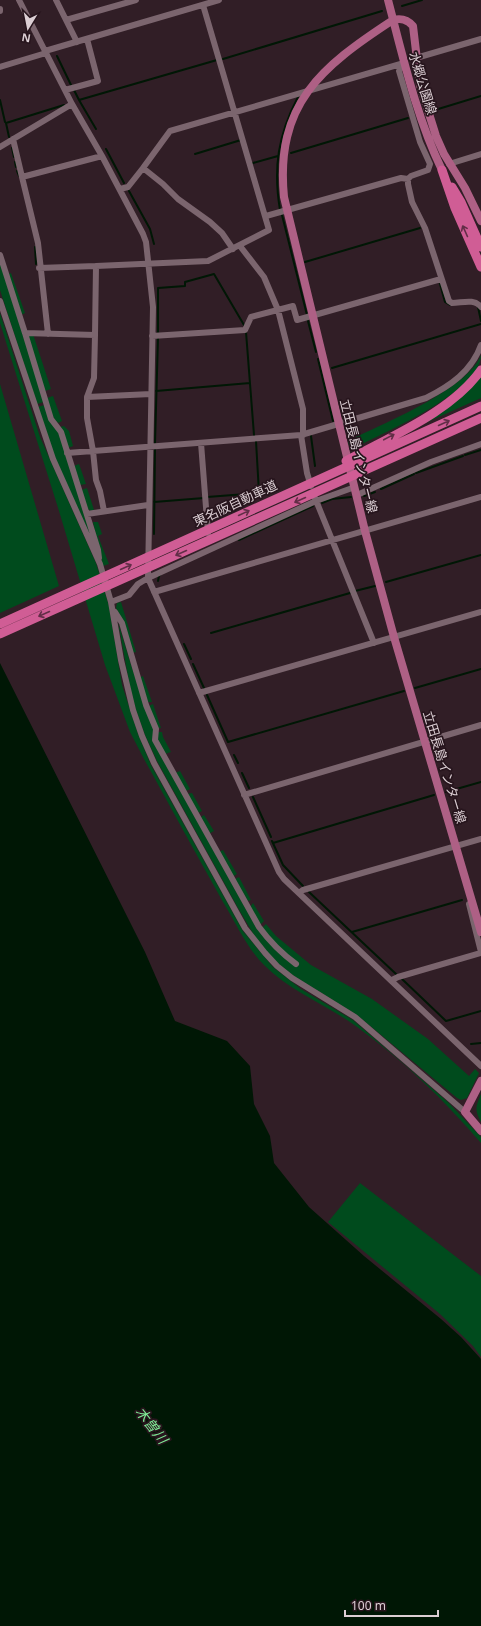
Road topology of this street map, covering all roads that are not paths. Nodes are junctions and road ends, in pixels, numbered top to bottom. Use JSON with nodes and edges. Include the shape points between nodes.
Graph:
{"nodes":[{"id":1,"x":19,"y":0,"type":"edge"},
{"id":2,"x":56,"y":0,"type":"edge"},
{"id":3,"x":136,"y":0,"type":"edge"},
{"id":4,"x":388,"y":0,"type":"edge"},
{"id":5,"x":215,"y":1,"type":"edge"},
{"id":6,"x":203,"y":5,"type":"junction"},
{"id":7,"x":66,"y":20,"type":"junction"},
{"id":8,"x":393,"y":20,"type":"junction"},
{"id":9,"x":87,"y":39,"type":"junction"},
{"id":10,"x":481,"y":40,"type":"edge"},
{"id":11,"x":77,"y":42,"type":"junction"},
{"id":12,"x":45,"y":52,"type":"junction"},
{"id":13,"x":416,"y":58,"type":"junction"},
{"id":14,"x":404,"y":63,"type":"junction"},
{"id":15,"x":0,"y":66,"type":"edge"},
{"id":16,"x":65,"y":90,"type":"junction"},
{"id":17,"x":309,"y":90,"type":"junction"},
{"id":18,"x":72,"y":104,"type":"junction"},
{"id":19,"x":235,"y":111,"type":"junction"},
{"id":20,"x":12,"y":139,"type":"junction"},
{"id":21,"x":0,"y":147,"type":"edge"},
{"id":22,"x":481,"y":154,"type":"edge"},
{"id":23,"x":102,"y":156,"type":"junction"},
{"id":24,"x":446,"y":167,"type":"junction"},
{"id":25,"x":143,"y":168,"type":"junction"},
{"id":26,"x":22,"y":177,"type":"junction"},
{"id":27,"x":408,"y":179,"type":"junction"},
{"id":28,"x":120,"y":189,"type":"junction"},
{"id":29,"x":286,"y":211,"type":"junction"},
{"id":30,"x":266,"y":216,"type":"junction"},
{"id":31,"x":481,"y":221,"type":"edge"},
{"id":32,"x":240,"y":246,"type":"junction"},
{"id":33,"x":481,"y":247,"type":"edge"},
{"id":34,"x":234,"y":249,"type":"junction"},
{"id":35,"x":0,"y":255,"type":"edge"},
{"id":36,"x":148,"y":263,"type":"junction"},
{"id":37,"x":96,"y":266,"type":"junction"},
{"id":38,"x":481,"y":267,"type":"edge"},
{"id":39,"x":39,"y":268,"type":"junction"},
{"id":40,"x":441,"y":279,"type":"junction"},
{"id":41,"x":0,"y":302,"type":"edge"},
{"id":42,"x":481,"y":307,"type":"edge"},
{"id":43,"x":278,"y":310,"type":"junction"},
{"id":44,"x":312,"y":317,"type":"junction"},
{"id":45,"x":25,"y":333,"type":"junction"},
{"id":46,"x":48,"y":334,"type":"junction"},
{"id":47,"x":95,"y":335,"type":"junction"},
{"id":48,"x":152,"y":336,"type":"junction"},
{"id":49,"x":481,"y":344,"type":"edge"},
{"id":50,"x":481,"y":370,"type":"edge"},
{"id":51,"x":151,"y":394,"type":"junction"},
{"id":52,"x":87,"y":397,"type":"junction"},
{"id":53,"x":481,"y":406,"type":"edge"},
{"id":54,"x":481,"y":418,"type":"edge"},
{"id":55,"x":481,"y":421,"type":"edge"},
{"id":56,"x":339,"y":424,"type":"junction"},
{"id":57,"x":302,"y":435,"type":"junction"},
{"id":58,"x":201,"y":442,"type":"junction"},
{"id":59,"x":481,"y":444,"type":"edge"},
{"id":60,"x":149,"y":446,"type":"junction"},
{"id":61,"x":418,"y":447,"type":"junction"},
{"id":62,"x":93,"y":451,"type":"junction"},
{"id":63,"x":67,"y":453,"type":"junction"},
{"id":64,"x":356,"y":459,"type":"junction"},
{"id":65,"x":356,"y":491,"type":"junction"},
{"id":66,"x":481,"y":497,"type":"edge"},
{"id":67,"x":316,"y":501,"type":"junction"},
{"id":68,"x":148,"y":505,"type":"junction"},
{"id":69,"x":104,"y":511,"type":"junction"},
{"id":70,"x":87,"y":514,"type":"junction"},
{"id":71,"x":365,"y":531,"type":"junction"},
{"id":72,"x":331,"y":541,"type":"junction"},
{"id":73,"x":210,"y":549,"type":"junction"},
{"id":74,"x":100,"y":564,"type":"junction"},
{"id":75,"x":148,"y":578,"type":"junction"},
{"id":76,"x":154,"y":592,"type":"junction"},
{"id":77,"x":112,"y":605,"type":"junction"},
{"id":78,"x":481,"y":612,"type":"edge"},
{"id":79,"x":0,"y":624,"type":"edge"},
{"id":80,"x":0,"y":634,"type":"edge"},
{"id":81,"x":394,"y":637,"type":"junction"},
{"id":82,"x":374,"y":644,"type":"junction"},
{"id":83,"x":198,"y":694,"type":"junction"},
{"id":84,"x":481,"y":725,"type":"edge"},
{"id":85,"x":425,"y":742,"type":"junction"},
{"id":86,"x":244,"y":795,"type":"junction"},
{"id":87,"x":481,"y":839,"type":"edge"},
{"id":88,"x":456,"y":846,"type":"junction"},
{"id":89,"x":468,"y":890,"type":"junction"},
{"id":90,"x":300,"y":893,"type":"junction"},
{"id":91,"x":481,"y":916,"type":"edge"},
{"id":92,"x":481,"y":932,"type":"edge"},
{"id":93,"x":481,"y":952,"type":"edge"},
{"id":94,"x":296,"y":964,"type":"dead end"},
{"id":95,"x":392,"y":980,"type":"junction"},
{"id":96,"x":481,"y":1065,"type":"edge"},
{"id":97,"x":481,"y":1081,"type":"edge"},
{"id":98,"x":465,"y":1112,"type":"junction"},
{"id":99,"x":481,"y":1130,"type":"edge"}],
"edges":[{"from":1,"to":12,"type":"street"},
{"from":2,"to":7,"type":"street"},
{"from":3,"to":7,"type":"street"},
{"from":4,"to":8,"type":"main road","name":"水郷公園線"},
{"from":5,"to":6,"type":"street"},
{"from":6,"to":9,"type":"street"},
{"from":6,"to":19,"type":"street"},
{"from":7,"to":11,"type":"street"},
{"from":8,"to":13,"type":"main road","via":[[400,18],[410,22]]},
{"from":8,"to":14,"type":"main road","name":"水郷公園線"},
{"from":8,"to":17,"type":"main road","name":"立田長島インター線","via":[[331,65]]},
{"from":9,"to":11,"type":"street"},
{"from":9,"to":16,"type":"street","via":[[98,81]]},
{"from":10,"to":13,"type":"street"},
{"from":11,"to":12,"type":"street"},
{"from":12,"to":15,"type":"street"},
{"from":12,"to":16,"type":"street"},
{"from":13,"to":24,"type":"main road","via":[[420,85]]},
{"from":14,"to":17,"type":"street"},
{"from":14,"to":24,"type":"main road","name":"水郷公園線","via":[[421,119]]},
{"from":14,"to":27,"type":"street","via":[[399,71],[420,142],[430,164],[425,172]]},
{"from":16,"to":18,"type":"street"},
{"from":17,"to":19,"type":"street"},
{"from":17,"to":29,"type":"main road","name":"立田長島インター線","via":[[296,111],[286,139],[282,177]]},
{"from":18,"to":20,"type":"street"},
{"from":18,"to":23,"type":"street"},
{"from":19,"to":25,"type":"street","via":[[170,131]]},
{"from":19,"to":30,"type":"street"},
{"from":20,"to":21,"type":"street"},
{"from":20,"to":26,"type":"street"},
{"from":22,"to":24,"type":"street"},
{"from":23,"to":26,"type":"street"},
{"from":23,"to":28,"type":"street"},
{"from":24,"to":31,"type":"main road","via":[[465,188]]},
{"from":24,"to":33,"type":"highway"},
{"from":38,"to":24,"type":"highway","one_way":true,"via":[[454,208]]},
{"from":25,"to":28,"type":"street","via":[[128,187]]},
{"from":25,"to":34,"type":"street","via":[[178,199],[210,222]]},
{"from":26,"to":39,"type":"street","via":[[38,243]]},
{"from":27,"to":29,"type":"street","via":[[400,178]]},
{"from":27,"to":40,"type":"street","via":[[412,202],[425,228]]},
{"from":28,"to":36,"type":"street","via":[[143,234]]},
{"from":29,"to":30,"type":"street"},
{"from":29,"to":44,"type":"main road","name":"立田長島インター線"},
{"from":30,"to":32,"type":"street","via":[[269,230]]},
{"from":32,"to":34,"type":"street"},
{"from":32,"to":43,"type":"street","via":[[264,277]]},
{"from":34,"to":36,"type":"street","via":[[208,261]]},
{"from":35,"to":45,"type":"street"},
{"from":36,"to":37,"type":"street"},
{"from":36,"to":48,"type":"street","via":[[153,307]]},
{"from":37,"to":39,"type":"street"},
{"from":37,"to":47,"type":"street"},
{"from":39,"to":46,"type":"street"},
{"from":40,"to":42,"type":"street","via":[[449,302],[470,302]]},
{"from":40,"to":44,"type":"street"},
{"from":41,"to":74,"type":"street","via":[[53,459]]},
{"from":43,"to":44,"type":"street","via":[[293,306],[297,320]]},
{"from":43,"to":48,"type":"street","via":[[251,317],[244,330]]},
{"from":43,"to":57,"type":"street","via":[[303,409]]},
{"from":44,"to":56,"type":"main road","name":"立田長島インター線"},
{"from":45,"to":46,"type":"street"},
{"from":45,"to":63,"type":"street","via":[[51,419],[61,432]]},
{"from":46,"to":47,"type":"street"},
{"from":47,"to":52,"type":"street","via":[[94,378]]},
{"from":48,"to":51,"type":"street"},
{"from":49,"to":56,"type":"street","via":[[474,360],[459,378],[439,391],[426,398]]},
{"from":64,"to":50,"type":"highway","one_way":true,"via":[[446,405],[467,387]]},
{"from":51,"to":52,"type":"street"},
{"from":51,"to":60,"type":"street"},
{"from":52,"to":62,"type":"street","via":[[87,418]]},
{"from":64,"to":53,"type":"highway","one_way":true},
{"from":54,"to":61,"type":"highway","name":"東名阪自動車道"},
{"from":55,"to":61,"type":"highway"},
{"from":56,"to":57,"type":"street"},
{"from":56,"to":65,"type":"main road","name":"立田長島インター線"},
{"from":57,"to":58,"type":"street"},
{"from":57,"to":67,"type":"street","via":[[307,473]]},
{"from":58,"to":60,"type":"street"},
{"from":58,"to":73,"type":"street"},
{"from":59,"to":65,"type":"street"},
{"from":60,"to":62,"type":"street"},
{"from":60,"to":68,"type":"street"},
{"from":61,"to":80,"type":"highway","name":"東名阪自動車道","one_way":true},
{"from":62,"to":63,"type":"street"},
{"from":62,"to":69,"type":"street","via":[[96,480]]},
{"from":63,"to":70,"type":"street"},
{"from":79,"to":64,"type":"highway","name":"東名阪自動車道","one_way":true,"via":[[281,496]]},
{"from":65,"to":67,"type":"street"},
{"from":65,"to":71,"type":"main road","name":"立田長島インター線"},
{"from":66,"to":71,"type":"street"},
{"from":67,"to":72,"type":"street"},
{"from":67,"to":73,"type":"street"},
{"from":68,"to":69,"type":"street"},
{"from":68,"to":75,"type":"street"},
{"from":69,"to":70,"type":"street"},
{"from":70,"to":74,"type":"street"},
{"from":71,"to":72,"type":"street"},
{"from":71,"to":81,"type":"main road","name":"立田長島インター線"},
{"from":72,"to":76,"type":"street"},
{"from":72,"to":82,"type":"street"},
{"from":73,"to":75,"type":"street"},
{"from":74,"to":77,"type":"street"},
{"from":75,"to":76,"type":"street"},
{"from":75,"to":77,"type":"street","via":[[138,584],[129,595]]},
{"from":76,"to":83,"type":"street"},
{"from":77,"to":94,"type":"street","via":[[122,624],[146,705],[156,729],[155,740],[259,927],[270,943]]},
{"from":77,"to":98,"type":"street","via":[[127,686],[142,736],[154,763],[245,928],[277,966],[305,987],[355,1017]]},
{"from":78,"to":81,"type":"street"},
{"from":81,"to":82,"type":"street"},
{"from":81,"to":85,"type":"main road","name":"立田長島インター線"},
{"from":82,"to":83,"type":"street"},
{"from":83,"to":86,"type":"street"},
{"from":84,"to":85,"type":"street"},
{"from":85,"to":86,"type":"street"},
{"from":85,"to":88,"type":"main road","name":"立田長島インター線"},
{"from":86,"to":90,"type":"street","via":[[275,865]]},
{"from":87,"to":88,"type":"street"},
{"from":88,"to":89,"type":"main road","name":"立田長島インター線"},
{"from":88,"to":90,"type":"street"},
{"from":89,"to":91,"type":"street"},
{"from":89,"to":92,"type":"main road","name":"立田長島インター線"},
{"from":89,"to":93,"type":"street","via":[[468,900]]},
{"from":90,"to":95,"type":"street"},
{"from":93,"to":95,"type":"street"},
{"from":95,"to":96,"type":"street"},
{"from":97,"to":98,"type":"main road"},
{"from":98,"to":99,"type":"main road"}]}
